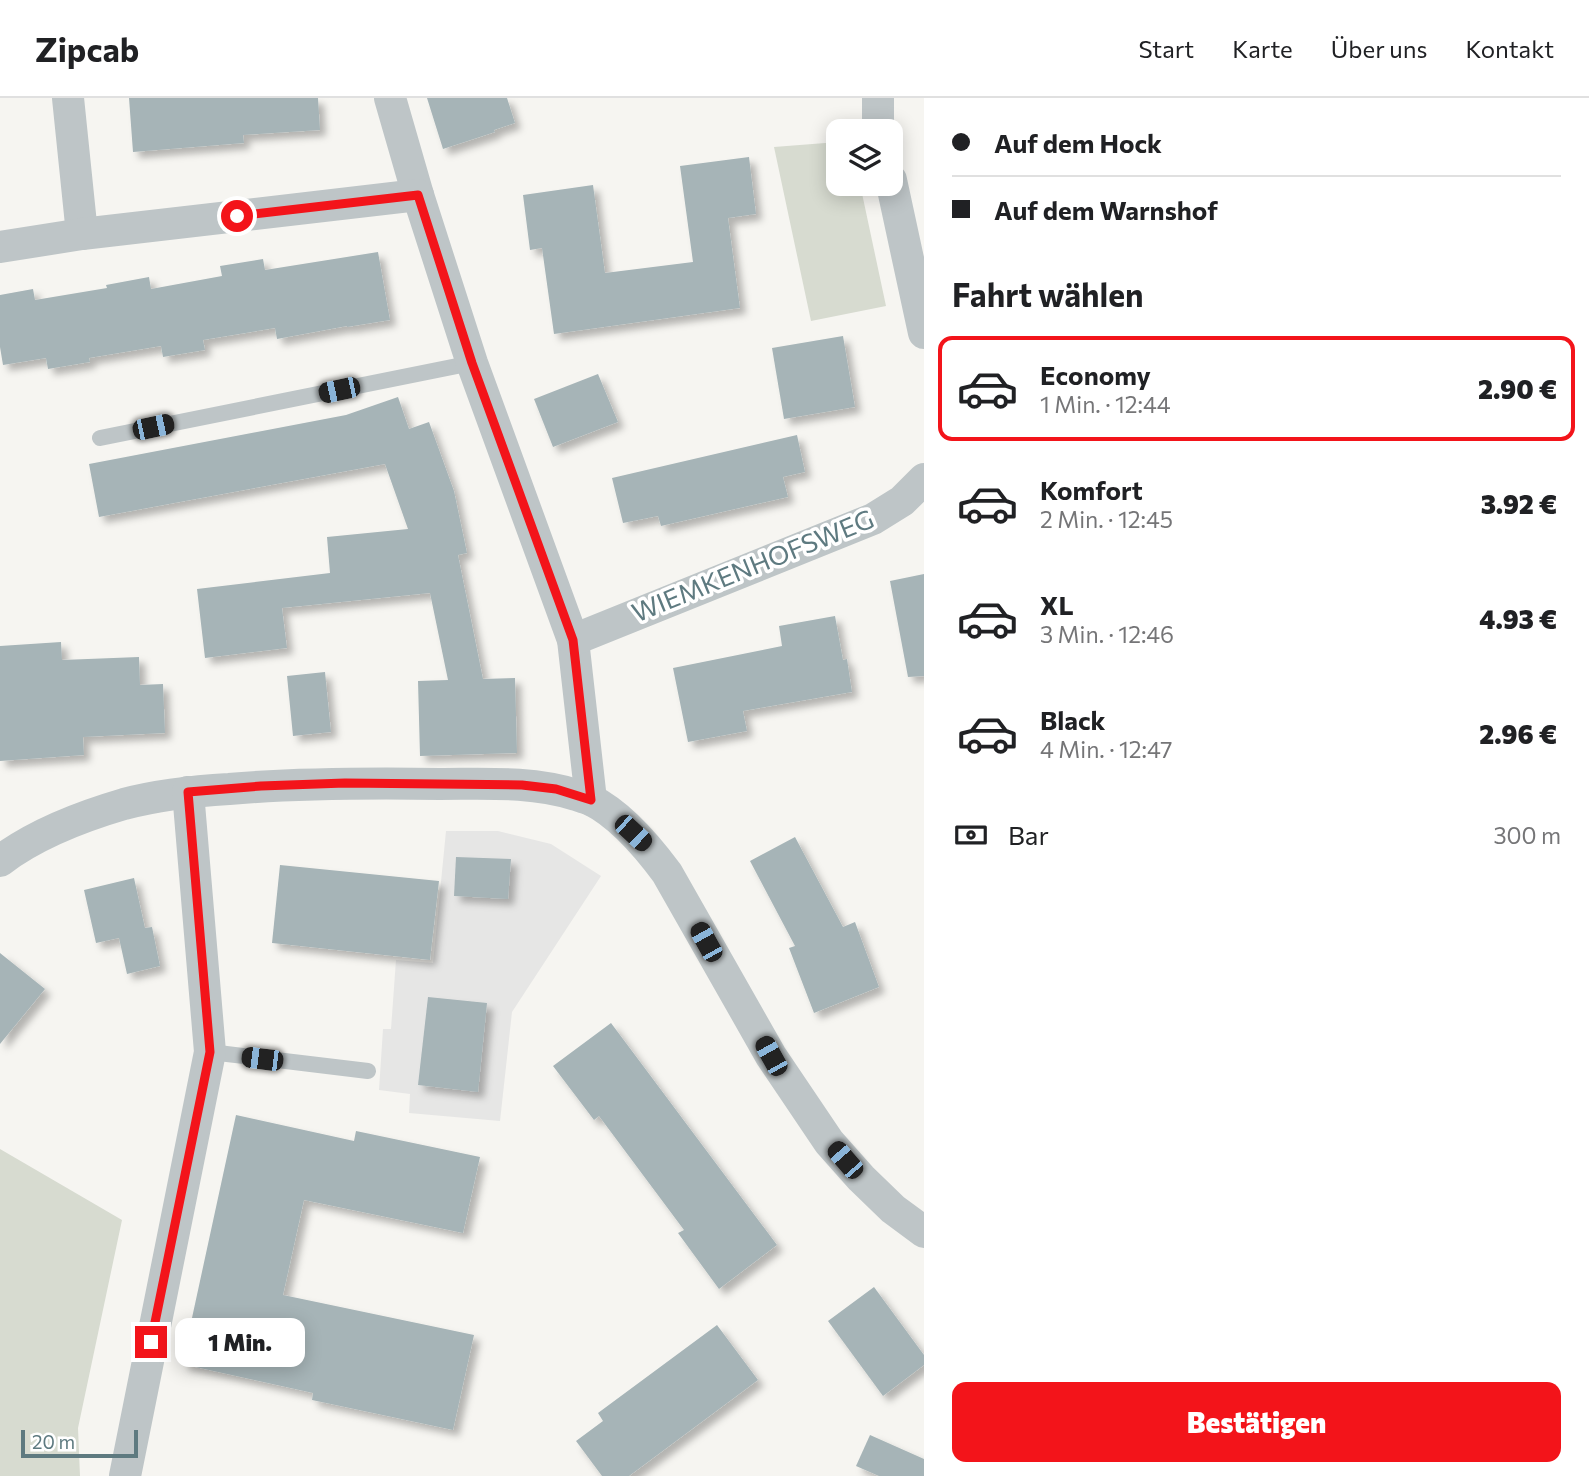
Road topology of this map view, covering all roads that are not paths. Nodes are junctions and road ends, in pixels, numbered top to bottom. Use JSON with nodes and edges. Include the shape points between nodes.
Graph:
{"nodes":[{"id":1,"x":68,"y":98,"type":"edge"},
{"id":2,"x":390,"y":98,"type":"edge"},
{"id":3,"x":878,"y":98,"type":"edge"},
{"id":4,"x":878,"y":119,"type":"edge"},
{"id":5,"x":418,"y":195,"type":"junction"},
{"id":6,"x":894,"y":196,"type":"edge"},
{"id":7,"x":82,"y":234,"type":"junction"},
{"id":8,"x":0,"y":247,"type":"edge"},
{"id":9,"x":924,"y":333,"type":"edge"},
{"id":10,"x":472,"y":363,"type":"junction"},
{"id":11,"x":100,"y":438,"type":"dead end"},
{"id":12,"x":924,"y":479,"type":"edge"},
{"id":13,"x":573,"y":640,"type":"junction"},
{"id":14,"x":188,"y":792,"type":"junction"},
{"id":15,"x":591,"y":800,"type":"junction"},
{"id":16,"x":0,"y":862,"type":"edge"},
{"id":17,"x":210,"y":1052,"type":"junction"},
{"id":18,"x":368,"y":1071,"type":"dead end"},
{"id":19,"x":924,"y":1232,"type":"edge"},
{"id":20,"x":125,"y":1476,"type":"edge"}],
"edges":[{"from":1,"to":7,"type":"street"},
{"from":2,"to":5,"type":"street"},
{"from":3,"to":4,"type":"street"},
{"from":5,"to":7,"type":"street"},
{"from":5,"to":10,"type":"street"},
{"from":6,"to":9,"type":"street"},
{"from":7,"to":8,"type":"street"},
{"from":10,"to":11,"type":"lane"},
{"from":10,"to":13,"type":"street"},
{"from":12,"to":13,"type":"street","name":"WIEMKENHOFSWEG","via":[[902,501],[873,519]]},
{"from":13,"to":15,"type":"street"},
{"from":14,"to":15,"type":"street","via":[[345,783],[522,785]]},
{"from":14,"to":16,"type":"street","via":[[125,804],[69,823]]},
{"from":14,"to":17,"type":"street"},
{"from":15,"to":19,"type":"street","via":[[620,820],[667,873],[771,1056],[829,1142],[893,1209]]},
{"from":17,"to":18,"type":"lane"},
{"from":17,"to":20,"type":"street"}]}
